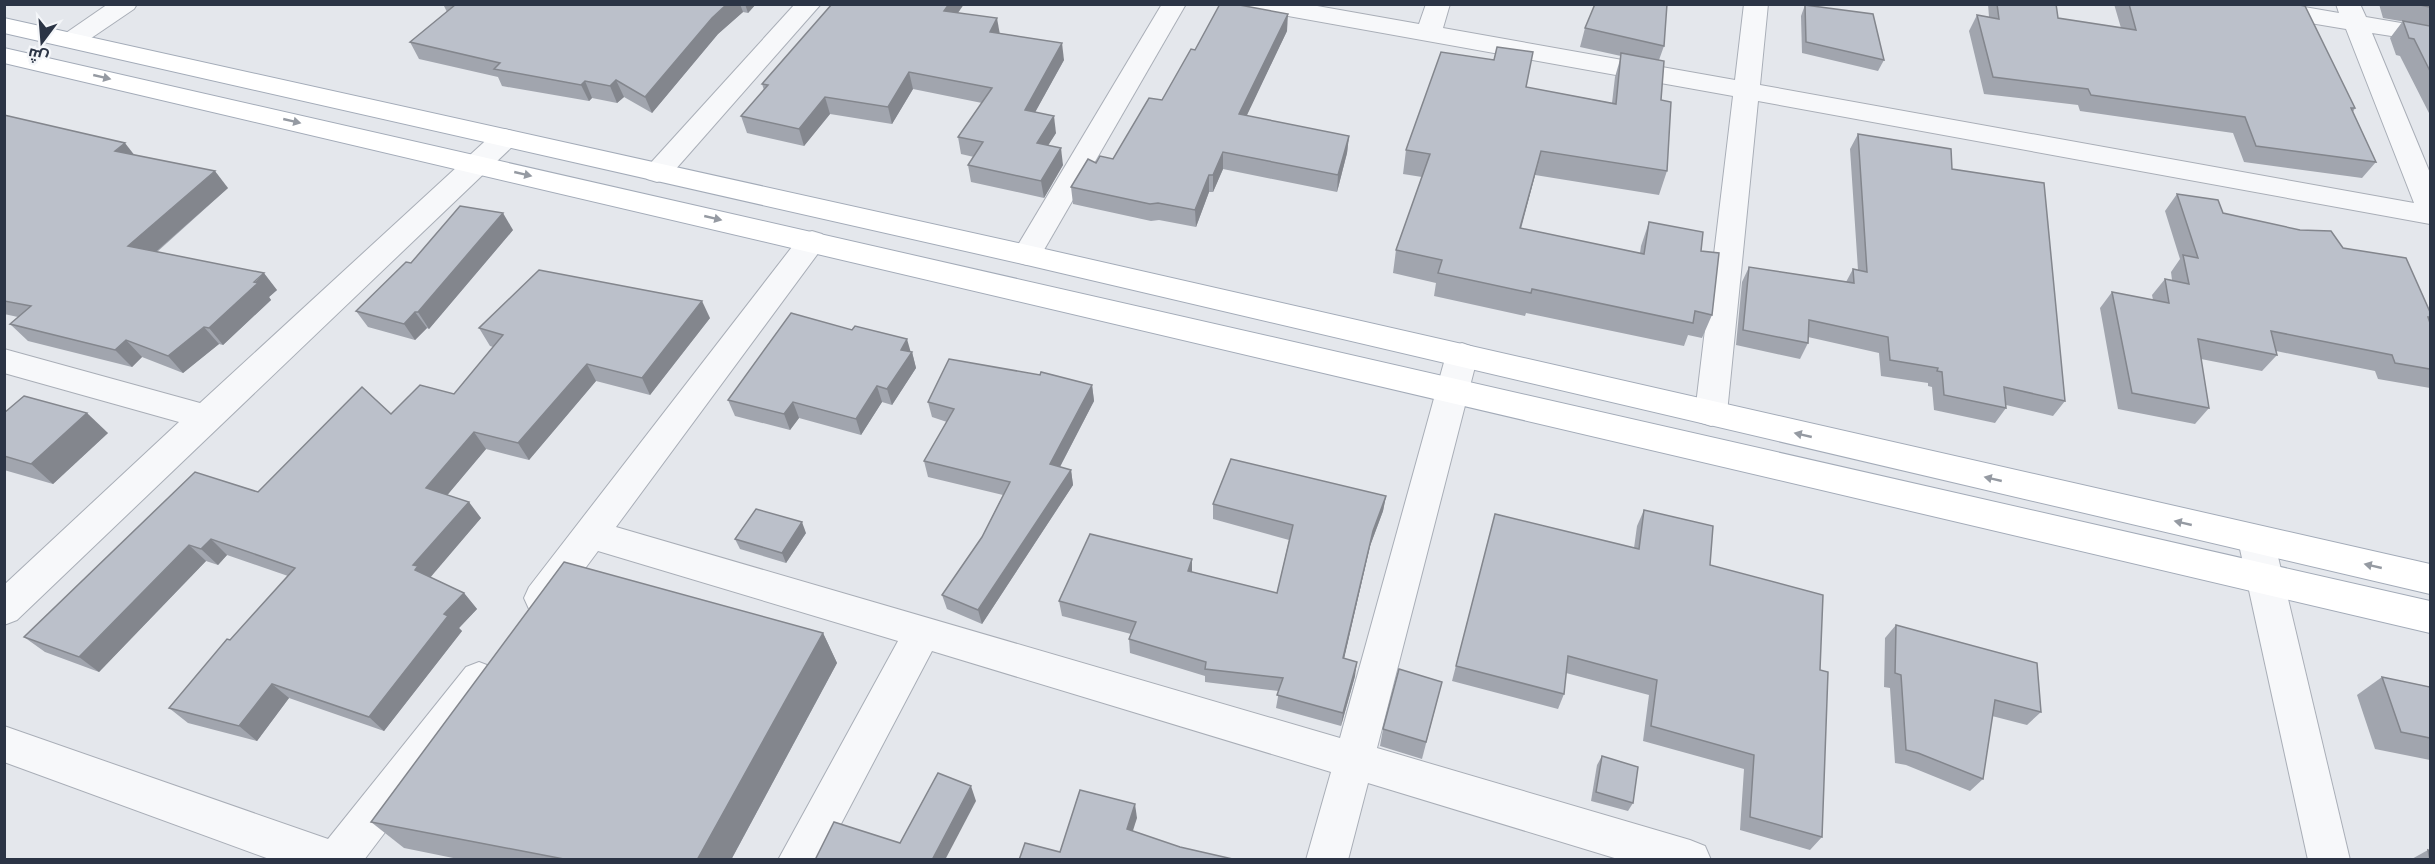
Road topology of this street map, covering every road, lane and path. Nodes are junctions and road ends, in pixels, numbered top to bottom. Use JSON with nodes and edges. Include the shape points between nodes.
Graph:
{"nodes":[{"id":1,"x":125,"y":4,"type":"edge"},
{"id":2,"x":809,"y":4,"type":"edge"},
{"id":3,"x":1174,"y":4,"type":"edge"},
{"id":4,"x":1260,"y":4,"type":"edge"},
{"id":5,"x":1438,"y":4,"type":"edge"},
{"id":6,"x":1756,"y":4,"type":"edge"},
{"id":7,"x":2239,"y":4,"type":"edge"},
{"id":8,"x":2352,"y":14,"type":"edge"},
{"id":9,"x":4,"y":25,"type":"edge"},
{"id":10,"x":1429,"y":33,"type":"junction"},
{"id":11,"x":2430,"y":35,"type":"edge"},
{"id":12,"x":72,"y":40,"type":"junction"},
{"id":13,"x":4,"y":55,"type":"edge"},
{"id":14,"x":1747,"y":91,"type":"junction"},
{"id":15,"x":505,"y":138,"type":"junction"},
{"id":16,"x":478,"y":164,"type":"junction"},
{"id":17,"x":657,"y":173,"type":"junction"},
{"id":18,"x":2430,"y":206,"type":"edge"},
{"id":19,"x":2430,"y":215,"type":"edge"},
{"id":20,"x":812,"y":241,"type":"junction"},
{"id":21,"x":1027,"y":255,"type":"junction"},
{"id":22,"x":1462,"y":356,"type":"junction"},
{"id":23,"x":4,"y":361,"type":"edge"},
{"id":24,"x":1453,"y":390,"type":"junction"},
{"id":25,"x":1711,"y":413,"type":"junction"},
{"id":26,"x":206,"y":417,"type":"junction"},
{"id":27,"x":591,"y":534,"type":"junction"},
{"id":28,"x":2256,"y":540,"type":"junction"},
{"id":29,"x":2266,"y":579,"type":"junction"},
{"id":30,"x":2430,"y":579,"type":"edge"},
{"id":31,"x":4,"y":609,"type":"edge"},
{"id":32,"x":2430,"y":617,"type":"edge"},
{"id":33,"x":519,"y":627,"type":"edge"},
{"id":34,"x":923,"y":632,"type":"junction"},
{"id":35,"x":497,"y":655,"type":"edge"},
{"id":36,"x":4,"y":744,"type":"edge"},
{"id":37,"x":1354,"y":759,"type":"junction"},
{"id":38,"x":330,"y":860,"type":"edge"},
{"id":39,"x":338,"y":860,"type":"edge"},
{"id":40,"x":799,"y":860,"type":"edge"},
{"id":41,"x":1327,"y":860,"type":"edge"},
{"id":42,"x":1690,"y":860,"type":"edge"},
{"id":43,"x":2329,"y":860,"type":"edge"}],
"edges":[{"from":1,"to":12,"type":"street"},
{"from":2,"to":17,"type":"street"},
{"from":3,"to":21,"type":"street"},
{"from":4,"to":10,"type":"street"},
{"from":5,"to":10,"type":"street"},
{"from":6,"to":14,"type":"street"},
{"from":7,"to":8,"type":"street"},
{"from":8,"to":11,"type":"street"},
{"from":8,"to":18,"type":"street"},
{"from":9,"to":12,"type":"main road"},
{"from":10,"to":14,"type":"street"},
{"from":12,"to":15,"type":"main road"},
{"from":13,"to":16,"type":"main road","one_way":true},
{"from":14,"to":19,"type":"street"},
{"from":14,"to":25,"type":"street"},
{"from":15,"to":16,"type":"street"},
{"from":15,"to":17,"type":"main road"},
{"from":16,"to":20,"type":"main road","one_way":true},
{"from":16,"to":26,"type":"street"},
{"from":17,"to":21,"type":"main road"},
{"from":20,"to":24,"type":"main road"},
{"from":20,"to":27,"type":"street"},
{"from":21,"to":22,"type":"main road"},
{"from":22,"to":24,"type":"street"},
{"from":22,"to":25,"type":"main road"},
{"from":23,"to":26,"type":"street"},
{"from":24,"to":29,"type":"main road"},
{"from":24,"to":37,"type":"street"},
{"from":28,"to":25,"type":"main road","one_way":true},
{"from":26,"to":31,"type":"street"},
{"from":27,"to":33,"type":"street"},
{"from":27,"to":34,"type":"street"},
{"from":28,"to":29,"type":"street"},
{"from":30,"to":28,"type":"main road","one_way":true},
{"from":29,"to":32,"type":"main road"},
{"from":29,"to":43,"type":"street"},
{"from":34,"to":37,"type":"street"},
{"from":34,"to":40,"type":"street"},
{"from":35,"to":39,"type":"street"},
{"from":36,"to":38,"type":"street"},
{"from":37,"to":41,"type":"street"},
{"from":37,"to":42,"type":"street"}]}
